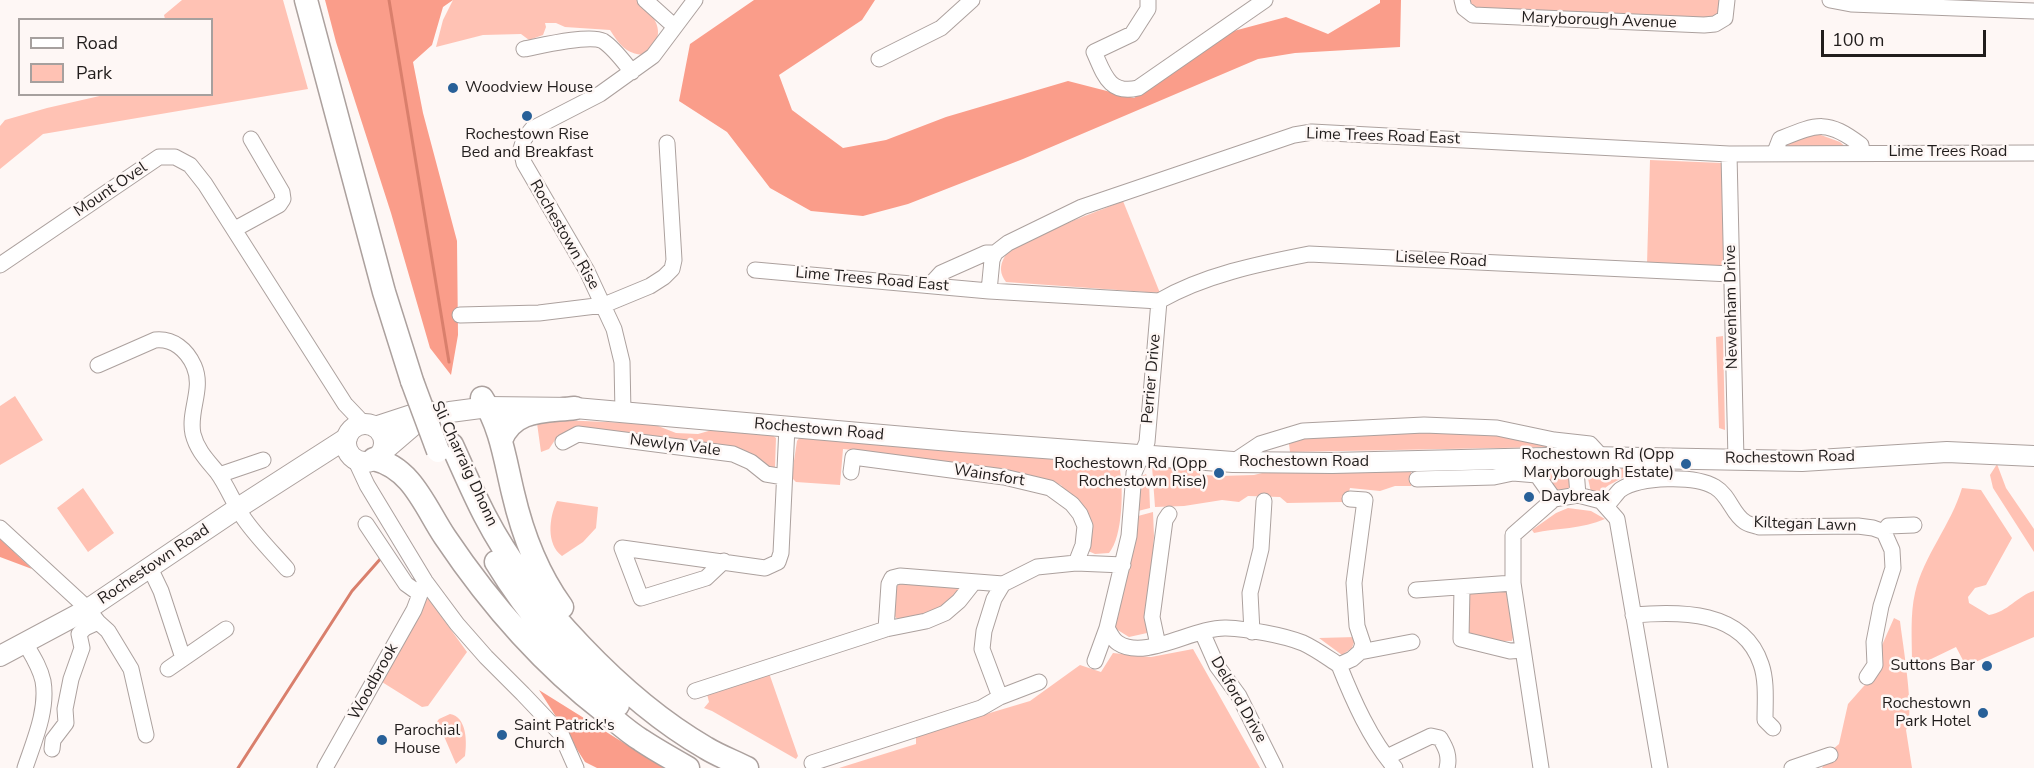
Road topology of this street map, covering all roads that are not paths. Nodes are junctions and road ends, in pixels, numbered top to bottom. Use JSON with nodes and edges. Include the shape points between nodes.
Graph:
{"nodes":[{"id":1,"x":306,"y":0,"type":"edge"},
{"id":2,"x":645,"y":0,"type":"edge"},
{"id":3,"x":695,"y":0,"type":"edge"},
{"id":4,"x":972,"y":0,"type":"edge"},
{"id":5,"x":1148,"y":0,"type":"edge"},
{"id":6,"x":1265,"y":0,"type":"edge"},
{"id":7,"x":1462,"y":0,"type":"edge"},
{"id":8,"x":1727,"y":0,"type":"edge"},
{"id":9,"x":1830,"y":0,"type":"edge"},
{"id":10,"x":2034,"y":11,"type":"edge"},
{"id":11,"x":674,"y":26,"type":"junction"},
{"id":12,"x":524,"y":49,"type":"dead end"},
{"id":13,"x":879,"y":59,"type":"dead end"},
{"id":14,"x":632,"y":72,"type":"junction"},
{"id":15,"x":250,"y":139,"type":"dead end"},
{"id":16,"x":667,"y":143,"type":"dead end"},
{"id":17,"x":1775,"y":152,"type":"junction"},
{"id":18,"x":1862,"y":152,"type":"junction"},
{"id":19,"x":2034,"y":153,"type":"edge"},
{"id":20,"x":1726,"y":154,"type":"junction"},
{"id":21,"x":235,"y":229,"type":"junction"},
{"id":22,"x":995,"y":253,"type":"junction"},
{"id":23,"x":0,"y":265,"type":"edge"},
{"id":24,"x":755,"y":270,"type":"dead end"},
{"id":25,"x":1731,"y":274,"type":"junction"},
{"id":26,"x":930,"y":285,"type":"junction"},
{"id":27,"x":988,"y":291,"type":"junction"},
{"id":28,"x":1159,"y":301,"type":"junction"},
{"id":29,"x":604,"y":305,"type":"junction"},
{"id":30,"x":460,"y":315,"type":"dead end"},
{"id":31,"x":98,"y":365,"type":"dead end"},
{"id":32,"x":485,"y":403,"type":"junction"},
{"id":33,"x":575,"y":408,"type":"junction"},
{"id":34,"x":623,"y":413,"type":"junction"},
{"id":35,"x":787,"y":427,"type":"junction"},
{"id":36,"x":501,"y":440,"type":"junction"},
{"id":37,"x":563,"y":442,"type":"dead end"},
{"id":38,"x":363,"y":445,"type":"junction"},
{"id":39,"x":445,"y":448,"type":"junction"},
{"id":40,"x":1142,"y":456,"type":"junction"},
{"id":41,"x":2034,"y":456,"type":"edge"},
{"id":42,"x":1575,"y":457,"type":"junction"},
{"id":43,"x":1602,"y":457,"type":"junction"},
{"id":44,"x":263,"y":460,"type":"dead end"},
{"id":45,"x":1736,"y":460,"type":"junction"},
{"id":46,"x":1233,"y":462,"type":"junction"},
{"id":47,"x":851,"y":472,"type":"dead end"},
{"id":48,"x":219,"y":475,"type":"junction"},
{"id":49,"x":784,"y":477,"type":"junction"},
{"id":50,"x":1417,"y":479,"type":"dead end"},
{"id":51,"x":1578,"y":495,"type":"junction"},
{"id":52,"x":1350,"y":499,"type":"dead end"},
{"id":53,"x":1554,"y":499,"type":"junction"},
{"id":54,"x":1264,"y":501,"type":"dead end"},
{"id":55,"x":1601,"y":501,"type":"junction"},
{"id":56,"x":238,"y":508,"type":"junction"},
{"id":57,"x":1169,"y":514,"type":"dead end"},
{"id":58,"x":366,"y":524,"type":"dead end"},
{"id":59,"x":1914,"y":525,"type":"dead end"},
{"id":60,"x":0,"y":528,"type":"edge"},
{"id":61,"x":1884,"y":532,"type":"junction"},
{"id":62,"x":724,"y":561,"type":"junction"},
{"id":63,"x":1076,"y":563,"type":"junction"},
{"id":64,"x":1123,"y":565,"type":"junction"},
{"id":65,"x":150,"y":568,"type":"junction"},
{"id":66,"x":287,"y":569,"type":"dead end"},
{"id":67,"x":974,"y":582,"type":"junction"},
{"id":68,"x":1513,"y":583,"type":"junction"},
{"id":69,"x":1003,"y":584,"type":"junction"},
{"id":70,"x":423,"y":588,"type":"junction"},
{"id":71,"x":1462,"y":588,"type":"junction"},
{"id":72,"x":1416,"y":590,"type":"dead end"},
{"id":73,"x":93,"y":615,"type":"junction"},
{"id":74,"x":1633,"y":615,"type":"junction"},
{"id":75,"x":1107,"y":628,"type":"junction"},
{"id":76,"x":226,"y":629,"type":"dead end"},
{"id":77,"x":886,"y":629,"type":"junction"},
{"id":78,"x":1202,"y":632,"type":"junction"},
{"id":79,"x":1252,"y":632,"type":"junction"},
{"id":80,"x":1412,"y":642,"type":"dead end"},
{"id":81,"x":25,"y":643,"type":"junction"},
{"id":82,"x":1158,"y":645,"type":"junction"},
{"id":83,"x":1522,"y":650,"type":"junction"},
{"id":84,"x":1360,"y":652,"type":"junction"},
{"id":85,"x":0,"y":656,"type":"edge"},
{"id":86,"x":183,"y":658,"type":"junction"},
{"id":87,"x":1095,"y":661,"type":"dead end"},
{"id":88,"x":1339,"y":665,"type":"junction"},
{"id":89,"x":168,"y":669,"type":"dead end"},
{"id":90,"x":1868,"y":677,"type":"dead end"},
{"id":91,"x":614,"y":678,"type":"junction"},
{"id":92,"x":1039,"y":682,"type":"dead end"},
{"id":93,"x":695,"y":691,"type":"dead end"},
{"id":94,"x":1000,"y":697,"type":"junction"},
{"id":95,"x":1773,"y":728,"type":"dead end"},
{"id":96,"x":146,"y":735,"type":"dead end"},
{"id":97,"x":52,"y":749,"type":"dead end"},
{"id":98,"x":1830,"y":755,"type":"dead end"},
{"id":99,"x":1391,"y":762,"type":"edge"},
{"id":100,"x":812,"y":763,"type":"dead end"},
{"id":101,"x":25,"y":768,"type":"edge"},
{"id":102,"x":325,"y":768,"type":"edge"},
{"id":103,"x":576,"y":768,"type":"edge"},
{"id":104,"x":688,"y":768,"type":"edge"},
{"id":105,"x":700,"y":768,"type":"edge"},
{"id":106,"x":747,"y":768,"type":"edge"},
{"id":107,"x":1275,"y":768,"type":"edge"},
{"id":108,"x":1447,"y":768,"type":"edge"},
{"id":109,"x":1541,"y":768,"type":"edge"},
{"id":110,"x":1660,"y":768,"type":"edge"},
{"id":111,"x":1792,"y":768,"type":"edge"}],
"edges":[{"from":1,"to":39,"type":"highway","name":"Sli Charraig Dhonn","bridge":true,"via":[[384,292]]},
{"from":2,"to":11,"type":"street"},
{"from":3,"to":11,"type":"street","name":"Rochestown Rise"},
{"from":4,"to":13,"type":"street","via":[[941,28]]},
{"from":5,"to":6,"type":"street","via":[[1148,9],[1132,34],[1094,52],[1109,81],[1118,88],[1138,88]]},
{"from":7,"to":8,"type":"street","name":"Maryborough Avenue","via":[[1464,8],[1473,15],[1704,25],[1725,18]]},
{"from":9,"to":10,"type":"street"},
{"from":11,"to":14,"type":"street","name":"Rochestown Rise","via":[[653,57]]},
{"from":12,"to":14,"type":"street","via":[[594,39],[603,41]]},
{"from":14,"to":29,"type":"street","name":"Rochestown Rise","via":[[600,94],[532,129],[521,149],[533,182]]},
{"from":15,"to":21,"type":"street","via":[[283,200]]},
{"from":16,"to":29,"type":"street","name":"Rochestown Rise","via":[[672,269],[650,286]]},
{"from":17,"to":18,"type":"street","name":"Lime Trees Road"},
{"from":17,"to":18,"type":"street","via":[[1780,139],[1812,126],[1848,134],[1861,145]]},
{"from":17,"to":20,"type":"street","name":"Lime Trees Road"},
{"from":18,"to":19,"type":"street","name":"Lime Trees Road"},
{"from":20,"to":22,"type":"street","name":"Lime Trees Road East","via":[[1312,132],[1082,207]]},
{"from":20,"to":25,"type":"street","name":"Newenham Drive"},
{"from":21,"to":23,"type":"street","name":"Mount Ovel","via":[[190,165],[175,157],[159,157]]},
{"from":21,"to":38,"type":"street","name":"Mount Ovel","via":[[345,404]]},
{"from":22,"to":26,"type":"street","name":"Lime Trees Road East","via":[[986,253],[940,273]]},
{"from":22,"to":27,"type":"street"},
{"from":24,"to":26,"type":"street","name":"Lime Trees Road East"},
{"from":25,"to":28,"type":"street","name":"Liselee Road","via":[[1309,254],[1265,262],[1201,282]]},
{"from":25,"to":45,"type":"street","name":"Newenham Drive"},
{"from":26,"to":27,"type":"street","name":"Lime Trees Road East"},
{"from":27,"to":28,"type":"street","name":"Lime Trees Road East"},
{"from":28,"to":40,"type":"street","name":"Perrier Drive","via":[[1147,442]]},
{"from":29,"to":30,"type":"street","name":"Rochestown Rise","via":[[539,313]]},
{"from":29,"to":34,"type":"street","name":"Rochestown Rise","via":[[622,362]]},
{"from":31,"to":48,"type":"street","via":[[146,342],[176,343],[196,375],[194,436]]},
{"from":32,"to":33,"type":"main road","name":"Rochestown Road","via":[[536,398]]},
{"from":32,"to":36,"type":"highway"},
{"from":32,"to":38,"type":"main road","name":"Rochestown Road"},
{"from":32,"to":38,"type":"main road","name":"Rochestown Road","via":[[451,401]]},
{"from":33,"to":34,"type":"main road","name":"Rochestown Road"},
{"from":33,"to":36,"type":"highway","via":[[513,420]]},
{"from":34,"to":35,"type":"main road","name":"Rochestown Road"},
{"from":35,"to":40,"type":"main road","name":"Rochestown Road"},
{"from":35,"to":49,"type":"street"},
{"from":36,"to":91,"type":"highway","via":[[527,541],[559,602]]},
{"from":37,"to":49,"type":"street","name":"Newlyn Vale","via":[[578,434],[733,454],[766,474]]},
{"from":38,"to":56,"type":"main road","name":"Rochestown Road","via":[[304,467]]},
{"from":38,"to":70,"type":"street","name":"Mount Ovel","via":[[367,485]]},
{"from":38,"to":104,"type":"highway","via":[[411,482],[482,590],[530,646],[575,689],[630,732]]},
{"from":39,"to":91,"type":"highway","name":"Sli Charraig Dhonn","via":[[519,572],[556,619]]},
{"from":39,"to":105,"type":"highway","name":"Sli Charraig Dhonn","via":[[476,531],[513,590],[555,645],[645,729]]},
{"from":40,"to":46,"type":"main road","name":"Rochestown Road"},
{"from":40,"to":64,"type":"street","name":"Perrier Drive","via":[[1134,473]]},
{"from":41,"to":45,"type":"main road","name":"Rochestown Road","via":[[1947,452],[1802,461]]},
{"from":42,"to":43,"type":"main road","name":"Rochestown Road"},
{"from":42,"to":46,"type":"main road","name":"Rochestown Road"},
{"from":42,"to":51,"type":"street"},
{"from":43,"to":45,"type":"main road","name":"Rochestown Road"},
{"from":43,"to":46,"type":"street","via":[[1590,444],[1497,428],[1424,424],[1304,431],[1260,444]]},
{"from":44,"to":48,"type":"street"},
{"from":47,"to":63,"type":"street","name":"Wainsfort","via":[[853,457],[1004,477],[1050,488],[1080,514],[1083,545]]},
{"from":48,"to":56,"type":"street"},
{"from":49,"to":62,"type":"street","via":[[778,561],[765,568]]},
{"from":50,"to":53,"type":"street","via":[[1537,475]]},
{"from":51,"to":53,"type":"street"},
{"from":51,"to":55,"type":"street"},
{"from":52,"to":84,"type":"street","via":[[1365,500],[1354,583],[1357,626],[1363,644]]},
{"from":53,"to":68,"type":"street","via":[[1513,535]]},
{"from":54,"to":79,"type":"street","via":[[1261,549],[1251,593]]},
{"from":55,"to":61,"type":"street","name":"Kiltegan Lawn","via":[[1608,504],[1620,490],[1631,485],[1671,478],[1691,480],[1716,487],[1745,523],[1759,527],[1858,526]]},
{"from":55,"to":74,"type":"street","via":[[1617,519]]},
{"from":56,"to":65,"type":"main road","name":"Rochestown Road"},
{"from":56,"to":66,"type":"street"},
{"from":57,"to":82,"type":"street","via":[[1152,617]]},
{"from":58,"to":70,"type":"street","via":[[406,584]]},
{"from":59,"to":61,"type":"street","via":[[1888,526]]},
{"from":60,"to":73,"type":"street"},
{"from":61,"to":90,"type":"street","via":[[1892,550],[1893,567],[1876,633],[1875,665]]},
{"from":62,"to":62,"type":"street","via":[[644,551],[622,548],[640,598],[706,578]]},
{"from":63,"to":64,"type":"street"},
{"from":63,"to":69,"type":"street","via":[[1037,567]]},
{"from":64,"to":75,"type":"street","name":"Perrier Drive"},
{"from":65,"to":73,"type":"main road","name":"Rochestown Road"},
{"from":65,"to":86,"type":"street"},
{"from":67,"to":69,"type":"street"},
{"from":67,"to":77,"type":"street","via":[[945,613]]},
{"from":67,"to":77,"type":"street","via":[[892,578]]},
{"from":68,"to":71,"type":"street"},
{"from":68,"to":83,"type":"street"},
{"from":69,"to":94,"type":"street","via":[[994,599],[982,649]]},
{"from":70,"to":102,"type":"street","name":"Woodbrook","via":[[388,659]]},
{"from":70,"to":103,"type":"street","via":[[561,734]]},
{"from":71,"to":72,"type":"street"},
{"from":71,"to":83,"type":"street","via":[[1461,639],[1510,651]]},
{"from":73,"to":81,"type":"main road","name":"Rochestown Road"},
{"from":73,"to":96,"type":"street","via":[[132,669]]},
{"from":73,"to":97,"type":"street","via":[[79,634],[82,648],[70,679],[66,723],[53,740]]},
{"from":74,"to":95,"type":"street","via":[[1690,613],[1743,634],[1762,665],[1765,720]]},
{"from":74,"to":110,"type":"street"},
{"from":75,"to":82,"type":"street","via":[[1116,642],[1132,649]]},
{"from":75,"to":87,"type":"street","name":"Perrier Drive"},
{"from":76,"to":86,"type":"street"},
{"from":77,"to":93,"type":"street"},
{"from":78,"to":79,"type":"street","via":[[1224,628]]},
{"from":78,"to":82,"type":"street"},
{"from":78,"to":107,"type":"street","name":"Delford Drive"},
{"from":79,"to":88,"type":"street","via":[[1303,644]]},
{"from":80,"to":84,"type":"street"},
{"from":81,"to":85,"type":"main road","name":"Rochestown Road"},
{"from":81,"to":101,"type":"street","via":[[43,680],[44,703]]},
{"from":83,"to":109,"type":"street"},
{"from":84,"to":88,"type":"street"},
{"from":86,"to":89,"type":"street"},
{"from":88,"to":99,"type":"street","via":[[1353,700]]},
{"from":91,"to":106,"type":"highway","name":"Sli Charraig Dhonn","via":[[706,748]]},
{"from":92,"to":94,"type":"street"},
{"from":94,"to":100,"type":"street","via":[[981,708]]},
{"from":98,"to":111,"type":"street"},
{"from":99,"to":108,"type":"street","via":[[1431,736],[1440,738],[1446,748]]}]}
